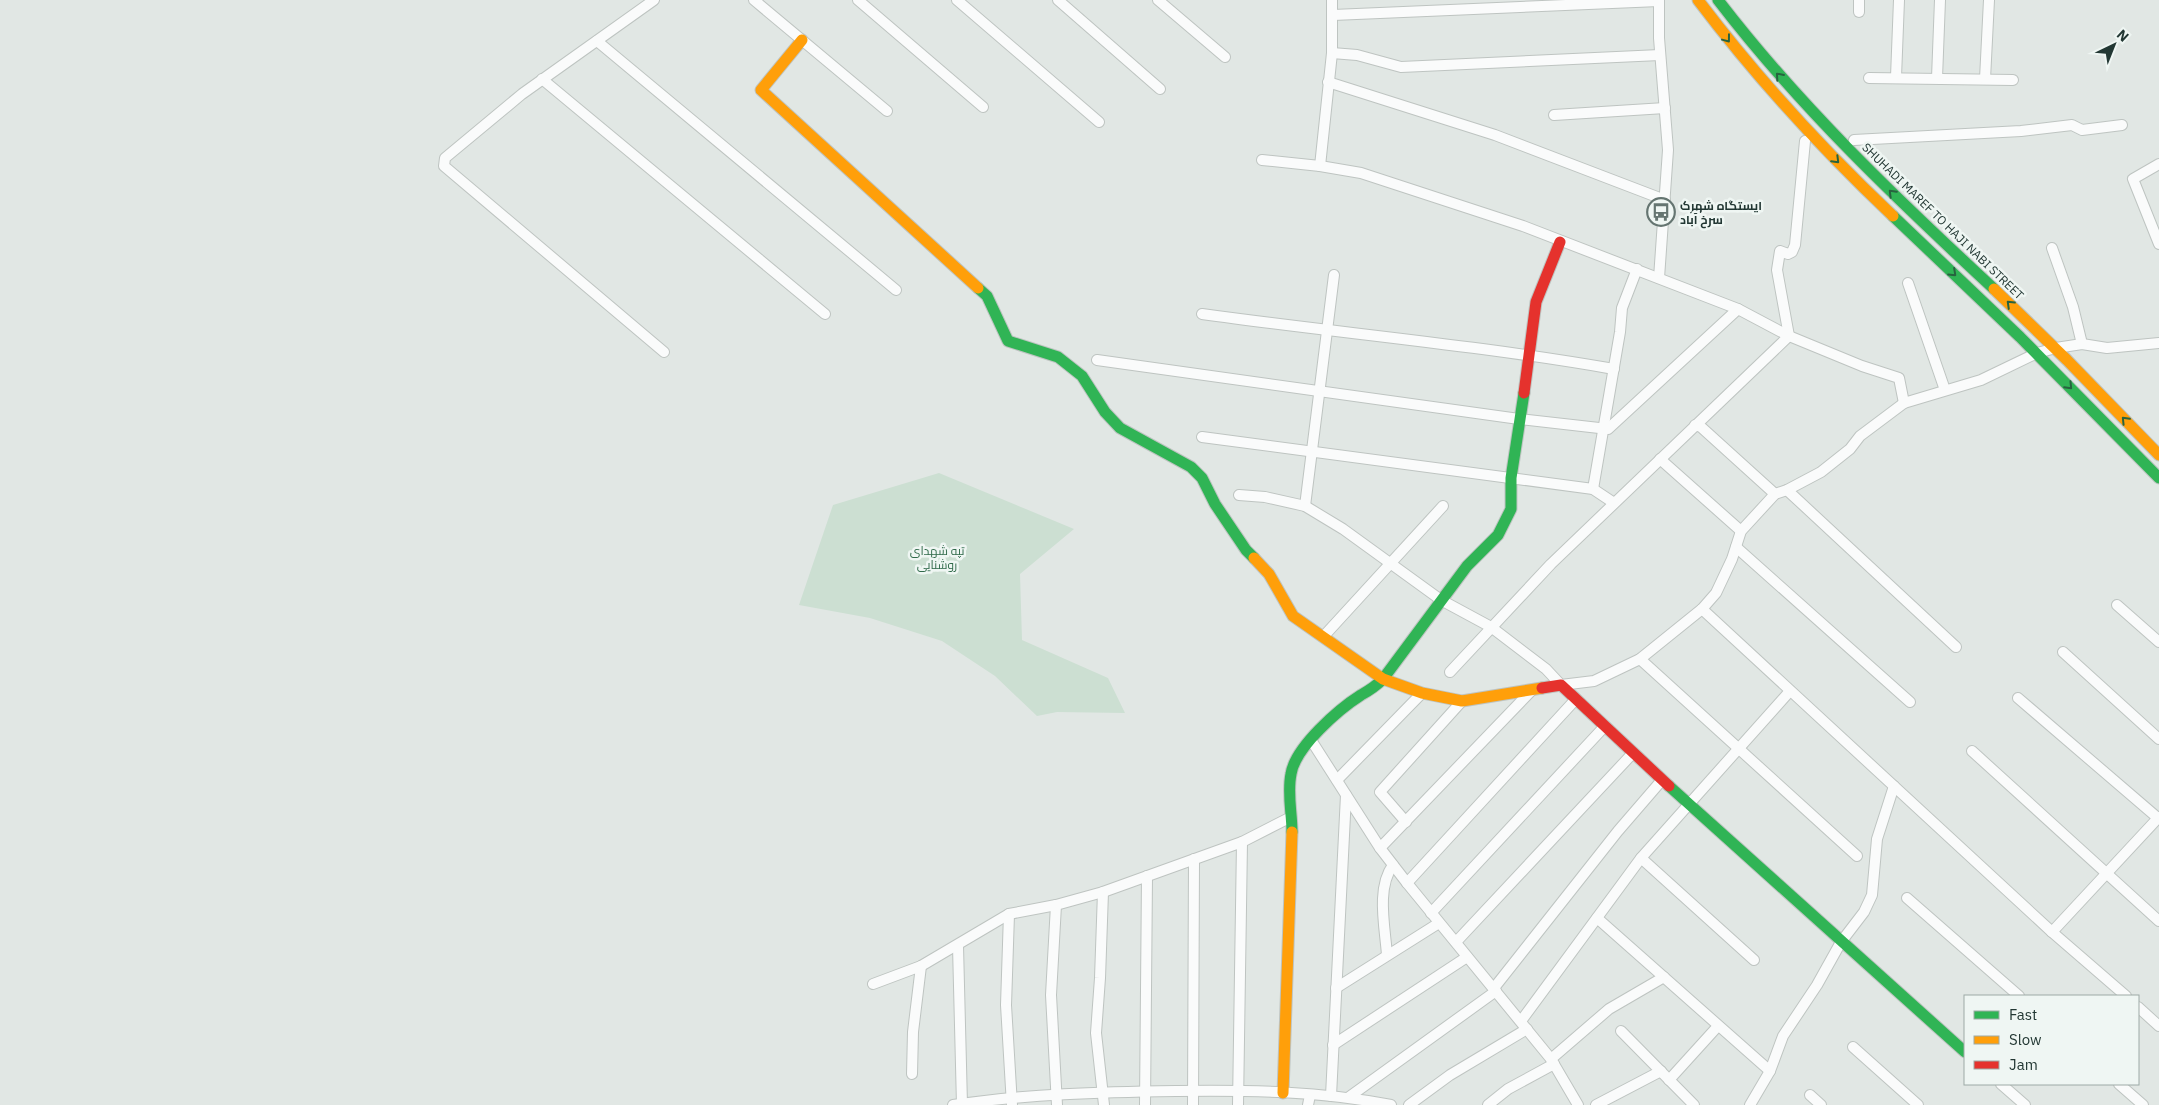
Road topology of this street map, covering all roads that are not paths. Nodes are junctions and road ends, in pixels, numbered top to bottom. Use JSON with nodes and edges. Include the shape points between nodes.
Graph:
{"nodes":[{"id":1,"x":654,"y":0,"type":"edge"},
{"id":2,"x":754,"y":0,"type":"edge"},
{"id":3,"x":858,"y":0,"type":"edge"},
{"id":4,"x":957,"y":0,"type":"edge"},
{"id":5,"x":1058,"y":0,"type":"edge"},
{"id":6,"x":1158,"y":0,"type":"edge"},
{"id":7,"x":1332,"y":0,"type":"edge"},
{"id":8,"x":1659,"y":0,"type":"edge"},
{"id":9,"x":1698,"y":0,"type":"edge"},
{"id":10,"x":1718,"y":0,"type":"edge"},
{"id":11,"x":1859,"y":0,"type":"edge"},
{"id":12,"x":1899,"y":0,"type":"edge"},
{"id":13,"x":1940,"y":0,"type":"edge"},
{"id":14,"x":1988,"y":0,"type":"edge"},
{"id":15,"x":1858,"y":12,"type":"dead end"},
{"id":16,"x":1333,"y":15,"type":"junction"},
{"id":17,"x":802,"y":40,"type":"junction"},
{"id":18,"x":597,"y":41,"type":"junction"},
{"id":19,"x":1332,"y":53,"type":"junction"},
{"id":20,"x":1660,"y":55,"type":"junction"},
{"id":21,"x":1225,"y":57,"type":"dead end"},
{"id":22,"x":1896,"y":77,"type":"junction"},
{"id":23,"x":1869,"y":78,"type":"dead end"},
{"id":24,"x":1937,"y":78,"type":"junction"},
{"id":25,"x":542,"y":80,"type":"junction"},
{"id":26,"x":1985,"y":80,"type":"junction"},
{"id":27,"x":2013,"y":80,"type":"dead end"},
{"id":28,"x":1328,"y":82,"type":"junction"},
{"id":29,"x":1160,"y":89,"type":"dead end"},
{"id":30,"x":983,"y":107,"type":"dead end"},
{"id":31,"x":1665,"y":108,"type":"junction"},
{"id":32,"x":887,"y":112,"type":"dead end"},
{"id":33,"x":1554,"y":115,"type":"dead end"},
{"id":34,"x":1099,"y":122,"type":"dead end"},
{"id":35,"x":2122,"y":125,"type":"dead end"},
{"id":36,"x":1854,"y":140,"type":"dead end"},
{"id":37,"x":1805,"y":141,"type":"dead end"},
{"id":38,"x":1262,"y":160,"type":"dead end"},
{"id":39,"x":2159,"y":164,"type":"edge"},
{"id":40,"x":1320,"y":166,"type":"junction"},
{"id":41,"x":1665,"y":200,"type":"junction"},
{"id":42,"x":1560,"y":242,"type":"junction"},
{"id":43,"x":2159,"y":244,"type":"edge"},
{"id":44,"x":2052,"y":248,"type":"dead end"},
{"id":45,"x":1637,"y":269,"type":"junction"},
{"id":46,"x":1334,"y":275,"type":"dead end"},
{"id":47,"x":1659,"y":278,"type":"junction"},
{"id":48,"x":1908,"y":283,"type":"dead end"},
{"id":49,"x":896,"y":290,"type":"dead end"},
{"id":50,"x":1738,"y":309,"type":"junction"},
{"id":51,"x":825,"y":314,"type":"dead end"},
{"id":52,"x":1202,"y":314,"type":"dead end"},
{"id":53,"x":1326,"y":331,"type":"junction"},
{"id":54,"x":1789,"y":336,"type":"junction"},
{"id":55,"x":2159,"y":343,"type":"edge"},
{"id":56,"x":2082,"y":344,"type":"junction"},
{"id":57,"x":2056,"y":348,"type":"junction"},
{"id":58,"x":664,"y":352,"type":"dead end"},
{"id":59,"x":2037,"y":353,"type":"junction"},
{"id":60,"x":1530,"y":354,"type":"junction"},
{"id":61,"x":1097,"y":360,"type":"dead end"},
{"id":62,"x":1614,"y":369,"type":"junction"},
{"id":63,"x":1944,"y":390,"type":"junction"},
{"id":64,"x":1318,"y":391,"type":"junction"},
{"id":65,"x":1904,"y":403,"type":"junction"},
{"id":66,"x":1519,"y":419,"type":"junction"},
{"id":67,"x":1695,"y":425,"type":"junction"},
{"id":68,"x":1603,"y":429,"type":"junction"},
{"id":69,"x":1202,"y":437,"type":"dead end"},
{"id":70,"x":1310,"y":451,"type":"junction"},
{"id":71,"x":2159,"y":455,"type":"edge"},
{"id":72,"x":1660,"y":459,"type":"junction"},
{"id":73,"x":1511,"y":478,"type":"junction"},
{"id":74,"x":2159,"y":478,"type":"edge"},
{"id":75,"x":1593,"y":489,"type":"junction"},
{"id":76,"x":1787,"y":490,"type":"junction"},
{"id":77,"x":1775,"y":494,"type":"junction"},
{"id":78,"x":1238,"y":495,"type":"dead end"},
{"id":79,"x":1614,"y":503,"type":"junction"},
{"id":80,"x":1305,"y":506,"type":"junction"},
{"id":81,"x":1443,"y":506,"type":"dead end"},
{"id":82,"x":1741,"y":531,"type":"junction"},
{"id":83,"x":1736,"y":547,"type":"junction"},
{"id":84,"x":1391,"y":564,"type":"junction"},
{"id":85,"x":1441,"y":600,"type":"junction"},
{"id":86,"x":2117,"y":605,"type":"dead end"},
{"id":87,"x":1702,"y":609,"type":"junction"},
{"id":88,"x":1491,"y":628,"type":"junction"},
{"id":89,"x":1323,"y":637,"type":"junction"},
{"id":90,"x":2159,"y":642,"type":"edge"},
{"id":91,"x":1956,"y":647,"type":"dead end"},
{"id":92,"x":2063,"y":652,"type":"dead end"},
{"id":93,"x":1640,"y":659,"type":"junction"},
{"id":94,"x":1450,"y":672,"type":"dead end"},
{"id":95,"x":1383,"y":679,"type":"junction"},
{"id":96,"x":1561,"y":685,"type":"junction"},
{"id":97,"x":1533,"y":689,"type":"junction"},
{"id":98,"x":1790,"y":691,"type":"junction"},
{"id":99,"x":1422,"y":693,"type":"junction"},
{"id":100,"x":2018,"y":698,"type":"dead end"},
{"id":101,"x":1576,"y":699,"type":"junction"},
{"id":102,"x":1462,"y":701,"type":"junction"},
{"id":103,"x":1910,"y":702,"type":"dead end"},
{"id":104,"x":1605,"y":726,"type":"junction"},
{"id":105,"x":2159,"y":739,"type":"edge"},
{"id":106,"x":1311,"y":740,"type":"junction"},
{"id":107,"x":1738,"y":750,"type":"junction"},
{"id":108,"x":1972,"y":751,"type":"dead end"},
{"id":109,"x":1634,"y":753,"type":"junction"},
{"id":110,"x":1337,"y":780,"type":"junction"},
{"id":111,"x":1662,"y":780,"type":"junction"},
{"id":112,"x":1894,"y":786,"type":"junction"},
{"id":113,"x":1346,"y":795,"type":"junction"},
{"id":114,"x":1689,"y":805,"type":"junction"},
{"id":115,"x":1290,"y":818,"type":"junction"},
{"id":116,"x":2159,"y":818,"type":"edge"},
{"id":117,"x":1406,"y":822,"type":"junction"},
{"id":118,"x":1242,"y":842,"type":"junction"},
{"id":119,"x":1380,"y":848,"type":"junction"},
{"id":120,"x":1856,"y":856,"type":"dead end"},
{"id":121,"x":1641,"y":858,"type":"junction"},
{"id":122,"x":1194,"y":860,"type":"junction"},
{"id":123,"x":1393,"y":865,"type":"junction"},
{"id":124,"x":2105,"y":873,"type":"junction"},
{"id":125,"x":1147,"y":876,"type":"junction"},
{"id":126,"x":1406,"y":883,"type":"junction"},
{"id":127,"x":1103,"y":892,"type":"junction"},
{"id":128,"x":1907,"y":898,"type":"dead end"},
{"id":129,"x":1056,"y":905,"type":"junction"},
{"id":130,"x":1431,"y":913,"type":"junction"},
{"id":131,"x":1009,"y":914,"type":"junction"},
{"id":132,"x":1597,"y":918,"type":"junction"},
{"id":133,"x":2159,"y":921,"type":"edge"},
{"id":134,"x":1439,"y":923,"type":"junction"},
{"id":135,"x":2052,"y":932,"type":"junction"},
{"id":136,"x":1837,"y":938,"type":"junction"},
{"id":137,"x":1456,"y":942,"type":"junction"},
{"id":138,"x":958,"y":946,"type":"junction"},
{"id":139,"x":1387,"y":955,"type":"junction"},
{"id":140,"x":1468,"y":956,"type":"junction"},
{"id":141,"x":1754,"y":960,"type":"dead end"},
{"id":142,"x":921,"y":966,"type":"junction"},
{"id":143,"x":1664,"y":977,"type":"junction"},
{"id":144,"x":873,"y":984,"type":"dead end"},
{"id":145,"x":1336,"y":988,"type":"junction"},
{"id":146,"x":1495,"y":989,"type":"junction"},
{"id":147,"x":2018,"y":995,"type":"edge"},
{"id":148,"x":2125,"y":995,"type":"edge"},
{"id":149,"x":2139,"y":1008,"type":"edge"},
{"id":150,"x":1524,"y":1025,"type":"junction"},
{"id":151,"x":1718,"y":1026,"type":"junction"},
{"id":152,"x":2159,"y":1026,"type":"edge"},
{"id":153,"x":1621,"y":1031,"type":"dead end"},
{"id":154,"x":1333,"y":1044,"type":"junction"},
{"id":155,"x":1853,"y":1047,"type":"dead end"},
{"id":156,"x":1964,"y":1051,"type":"edge"},
{"id":157,"x":1552,"y":1062,"type":"junction"},
{"id":158,"x":1661,"y":1071,"type":"junction"},
{"id":159,"x":1770,"y":1071,"type":"junction"},
{"id":160,"x":912,"y":1074,"type":"dead end"},
{"id":161,"x":1669,"y":1080,"type":"junction"},
{"id":162,"x":2002,"y":1085,"type":"edge"},
{"id":163,"x":2120,"y":1085,"type":"edge"},
{"id":164,"x":1144,"y":1091,"type":"junction"},
{"id":165,"x":1193,"y":1091,"type":"junction"},
{"id":166,"x":1238,"y":1091,"type":"junction"},
{"id":167,"x":1103,"y":1092,"type":"junction"},
{"id":168,"x":1283,"y":1093,"type":"junction"},
{"id":169,"x":1057,"y":1094,"type":"junction"},
{"id":170,"x":1810,"y":1095,"type":"dead end"},
{"id":171,"x":1331,"y":1096,"type":"junction"},
{"id":172,"x":1309,"y":1100,"type":"edge"},
{"id":173,"x":1355,"y":1100,"type":"edge"},
{"id":174,"x":1012,"y":1101,"type":"edge"},
{"id":175,"x":959,"y":1105,"type":"edge"},
{"id":176,"x":1057,"y":1105,"type":"edge"},
{"id":177,"x":1104,"y":1105,"type":"edge"},
{"id":178,"x":1145,"y":1105,"type":"edge"},
{"id":179,"x":1193,"y":1105,"type":"edge"},
{"id":180,"x":1238,"y":1105,"type":"edge"},
{"id":181,"x":1391,"y":1105,"type":"edge"},
{"id":182,"x":1409,"y":1105,"type":"edge"},
{"id":183,"x":1488,"y":1105,"type":"edge"},
{"id":184,"x":1578,"y":1105,"type":"edge"},
{"id":185,"x":1596,"y":1105,"type":"edge"},
{"id":186,"x":1693,"y":1105,"type":"edge"},
{"id":187,"x":1750,"y":1105,"type":"edge"},
{"id":188,"x":1821,"y":1105,"type":"edge"},
{"id":189,"x":1918,"y":1105,"type":"edge"},
{"id":190,"x":2025,"y":1105,"type":"edge"},
{"id":191,"x":2143,"y":1105,"type":"edge"}],
"edges":[{"from":1,"to":18,"type":"street"},
{"from":2,"to":17,"type":"street"},
{"from":3,"to":30,"type":"street"},
{"from":4,"to":34,"type":"street"},
{"from":5,"to":29,"type":"street"},
{"from":6,"to":21,"type":"street"},
{"from":7,"to":16,"type":"street"},
{"from":8,"to":16,"type":"street"},
{"from":8,"to":20,"type":"street"},
{"from":9,"to":59,"type":"street","one_way":true,"via":[[1729,44],[1792,116]]},
{"from":57,"to":10,"type":"street","name":"SHUHADI MAREF TO HAJI NABI STREET","one_way":true,"via":[[1902,203],[1804,105]]},
{"from":11,"to":15,"type":"street"},
{"from":12,"to":22,"type":"street"},
{"from":13,"to":24,"type":"street"},
{"from":14,"to":26,"type":"street"},
{"from":16,"to":19,"type":"street"},
{"from":17,"to":32,"type":"street"},
{"from":17,"to":89,"type":"street","via":[[761,90],[987,296],[1008,341],[1058,358],[1082,376],[1105,412],[1120,428],[1191,467],[1202,478],[1246,550],[1269,574],[1293,616]]},
{"from":18,"to":25,"type":"street"},
{"from":18,"to":49,"type":"street"},
{"from":19,"to":20,"type":"street","via":[[1357,55],[1401,67]]},
{"from":19,"to":28,"type":"street"},
{"from":20,"to":31,"type":"street"},
{"from":22,"to":23,"type":"street"},
{"from":22,"to":24,"type":"street"},
{"from":24,"to":26,"type":"street"},
{"from":25,"to":51,"type":"street"},
{"from":25,"to":58,"type":"street","via":[[445,158],[444,166]]},
{"from":26,"to":27,"type":"street"},
{"from":28,"to":40,"type":"street"},
{"from":28,"to":41,"type":"street","via":[[1495,135]]},
{"from":31,"to":33,"type":"street"},
{"from":31,"to":41,"type":"street","via":[[1668,150]]},
{"from":35,"to":36,"type":"street","via":[[2082,130],[2072,125]]},
{"from":37,"to":54,"type":"street","via":[[1795,244],[1788,254],[1780,251],[1777,270]]},
{"from":38,"to":40,"type":"street"},
{"from":39,"to":43,"type":"street","via":[[2132,179]]},
{"from":40,"to":42,"type":"street","via":[[1361,173],[1523,226]]},
{"from":41,"to":47,"type":"street"},
{"from":42,"to":45,"type":"street"},
{"from":42,"to":60,"type":"street","via":[[1536,302]]},
{"from":44,"to":56,"type":"street"},
{"from":45,"to":47,"type":"street"},
{"from":45,"to":62,"type":"street","via":[[1622,308]]},
{"from":46,"to":53,"type":"street"},
{"from":47,"to":50,"type":"street"},
{"from":48,"to":63,"type":"street"},
{"from":50,"to":54,"type":"street"},
{"from":50,"to":68,"type":"street","via":[[1608,429]]},
{"from":52,"to":53,"type":"street"},
{"from":53,"to":60,"type":"street"},
{"from":53,"to":64,"type":"street"},
{"from":54,"to":65,"type":"street","via":[[1899,378]]},
{"from":54,"to":67,"type":"street"},
{"from":55,"to":56,"type":"street","via":[[2107,348]]},
{"from":56,"to":57,"type":"street"},
{"from":57,"to":59,"type":"street"},
{"from":71,"to":57,"type":"street","name":"SHUHADI MAREF TO HAJI NABI STREET","one_way":true},
{"from":59,"to":63,"type":"street","via":[[1994,375]]},
{"from":59,"to":74,"type":"street","one_way":true},
{"from":60,"to":62,"type":"street"},
{"from":60,"to":66,"type":"street"},
{"from":61,"to":64,"type":"street"},
{"from":62,"to":68,"type":"street"},
{"from":63,"to":65,"type":"street"},
{"from":64,"to":66,"type":"street"},
{"from":64,"to":70,"type":"street"},
{"from":65,"to":76,"type":"street","via":[[1860,436],[1821,472]]},
{"from":66,"to":68,"type":"street"},
{"from":66,"to":73,"type":"street"},
{"from":67,"to":72,"type":"street"},
{"from":67,"to":77,"type":"street"},
{"from":68,"to":75,"type":"street"},
{"from":69,"to":70,"type":"street"},
{"from":70,"to":73,"type":"street"},
{"from":70,"to":80,"type":"street"},
{"from":72,"to":79,"type":"street"},
{"from":72,"to":82,"type":"street"},
{"from":73,"to":75,"type":"street"},
{"from":73,"to":85,"type":"street","via":[[1511,509],[1498,536],[1467,566]]},
{"from":75,"to":79,"type":"street"},
{"from":76,"to":77,"type":"street"},
{"from":76,"to":91,"type":"street"},
{"from":77,"to":82,"type":"street"},
{"from":78,"to":80,"type":"street"},
{"from":79,"to":88,"type":"street"},
{"from":80,"to":84,"type":"street"},
{"from":81,"to":84,"type":"street"},
{"from":82,"to":83,"type":"street"},
{"from":83,"to":87,"type":"street","via":[[1716,593]]},
{"from":83,"to":103,"type":"street"},
{"from":84,"to":85,"type":"street"},
{"from":84,"to":89,"type":"street"},
{"from":85,"to":88,"type":"street"},
{"from":85,"to":95,"type":"street"},
{"from":86,"to":90,"type":"street"},
{"from":87,"to":93,"type":"street"},
{"from":87,"to":98,"type":"street"},
{"from":88,"to":94,"type":"street"},
{"from":88,"to":96,"type":"street","via":[[1546,669]]},
{"from":89,"to":95,"type":"street"},
{"from":92,"to":105,"type":"street"},
{"from":93,"to":96,"type":"street","via":[[1594,681]]},
{"from":93,"to":107,"type":"street"},
{"from":95,"to":99,"type":"street"},
{"from":95,"to":106,"type":"street","via":[[1314,734]]},
{"from":96,"to":97,"type":"street"},
{"from":96,"to":101,"type":"street"},
{"from":97,"to":102,"type":"street"},
{"from":97,"to":117,"type":"street"},
{"from":98,"to":107,"type":"street"},
{"from":98,"to":112,"type":"street"},
{"from":99,"to":102,"type":"street"},
{"from":99,"to":110,"type":"street"},
{"from":100,"to":116,"type":"street"},
{"from":101,"to":104,"type":"street"},
{"from":101,"to":126,"type":"street"},
{"from":102,"to":117,"type":"street","via":[[1380,792]]},
{"from":104,"to":109,"type":"street"},
{"from":104,"to":130,"type":"street"},
{"from":106,"to":110,"type":"street"},
{"from":106,"to":115,"type":"street","via":[[1300,750],[1293,764],[1288,790]]},
{"from":107,"to":114,"type":"street"},
{"from":107,"to":120,"type":"street"},
{"from":108,"to":124,"type":"street"},
{"from":109,"to":111,"type":"street"},
{"from":109,"to":137,"type":"street"},
{"from":110,"to":113,"type":"street"},
{"from":111,"to":114,"type":"street"},
{"from":111,"to":146,"type":"street","via":[[1618,830]]},
{"from":112,"to":135,"type":"street"},
{"from":112,"to":136,"type":"street","via":[[1877,839],[1872,895],[1864,912]]},
{"from":113,"to":119,"type":"street"},
{"from":113,"to":145,"type":"street"},
{"from":114,"to":121,"type":"street"},
{"from":114,"to":136,"type":"street"},
{"from":115,"to":118,"type":"street"},
{"from":115,"to":168,"type":"street"},
{"from":116,"to":124,"type":"street"},
{"from":117,"to":119,"type":"street"},
{"from":118,"to":122,"type":"street"},
{"from":118,"to":166,"type":"street"},
{"from":119,"to":123,"type":"street"},
{"from":121,"to":132,"type":"street"},
{"from":121,"to":141,"type":"street"},
{"from":122,"to":125,"type":"street"},
{"from":122,"to":165,"type":"street"},
{"from":123,"to":126,"type":"street"},
{"from":123,"to":139,"type":"street","via":[[1386,874],[1383,899]]},
{"from":124,"to":133,"type":"street"},
{"from":124,"to":135,"type":"street"},
{"from":125,"to":127,"type":"street"},
{"from":125,"to":164,"type":"street"},
{"from":126,"to":130,"type":"street"},
{"from":127,"to":129,"type":"street"},
{"from":127,"to":167,"type":"street","via":[[1096,1033]]},
{"from":128,"to":147,"type":"street"},
{"from":129,"to":131,"type":"street"},
{"from":129,"to":169,"type":"street","via":[[1051,995]]},
{"from":130,"to":134,"type":"street"},
{"from":131,"to":138,"type":"street"},
{"from":131,"to":174,"type":"street","via":[[1006,1005]]},
{"from":132,"to":143,"type":"street"},
{"from":132,"to":150,"type":"street"},
{"from":134,"to":137,"type":"street"},
{"from":134,"to":139,"type":"street"},
{"from":135,"to":148,"type":"street"},
{"from":136,"to":156,"type":"street"},
{"from":136,"to":159,"type":"street","via":[[1817,985],[1783,1036]]},
{"from":137,"to":140,"type":"street"},
{"from":138,"to":142,"type":"street"},
{"from":138,"to":175,"type":"street"},
{"from":139,"to":145,"type":"street"},
{"from":140,"to":146,"type":"street"},
{"from":140,"to":154,"type":"street"},
{"from":142,"to":144,"type":"street"},
{"from":142,"to":160,"type":"street"},
{"from":143,"to":151,"type":"street"},
{"from":143,"to":157,"type":"street","via":[[1609,1010]]},
{"from":145,"to":154,"type":"street"},
{"from":146,"to":150,"type":"street"},
{"from":146,"to":173,"type":"street"},
{"from":149,"to":152,"type":"street"},
{"from":150,"to":157,"type":"street"},
{"from":150,"to":182,"type":"street"},
{"from":151,"to":159,"type":"street"},
{"from":151,"to":161,"type":"street"},
{"from":153,"to":158,"type":"street"},
{"from":154,"to":171,"type":"street"},
{"from":155,"to":189,"type":"street"},
{"from":157,"to":183,"type":"street"},
{"from":157,"to":184,"type":"street"},
{"from":158,"to":161,"type":"street"},
{"from":158,"to":185,"type":"street"},
{"from":159,"to":187,"type":"street"},
{"from":161,"to":186,"type":"street"},
{"from":162,"to":190,"type":"street"},
{"from":163,"to":191,"type":"street"},
{"from":164,"to":165,"type":"street"},
{"from":164,"to":167,"type":"street"},
{"from":164,"to":178,"type":"street"},
{"from":165,"to":166,"type":"street"},
{"from":165,"to":179,"type":"street"},
{"from":166,"to":168,"type":"street"},
{"from":166,"to":180,"type":"street"},
{"from":167,"to":169,"type":"street"},
{"from":167,"to":177,"type":"street"},
{"from":168,"to":172,"type":"street"},
{"from":169,"to":174,"type":"street"},
{"from":169,"to":176,"type":"street"},
{"from":170,"to":188,"type":"street"},
{"from":171,"to":172,"type":"street"},
{"from":171,"to":173,"type":"street"},
{"from":173,"to":181,"type":"street"},
{"from":174,"to":175,"type":"street"}]}
